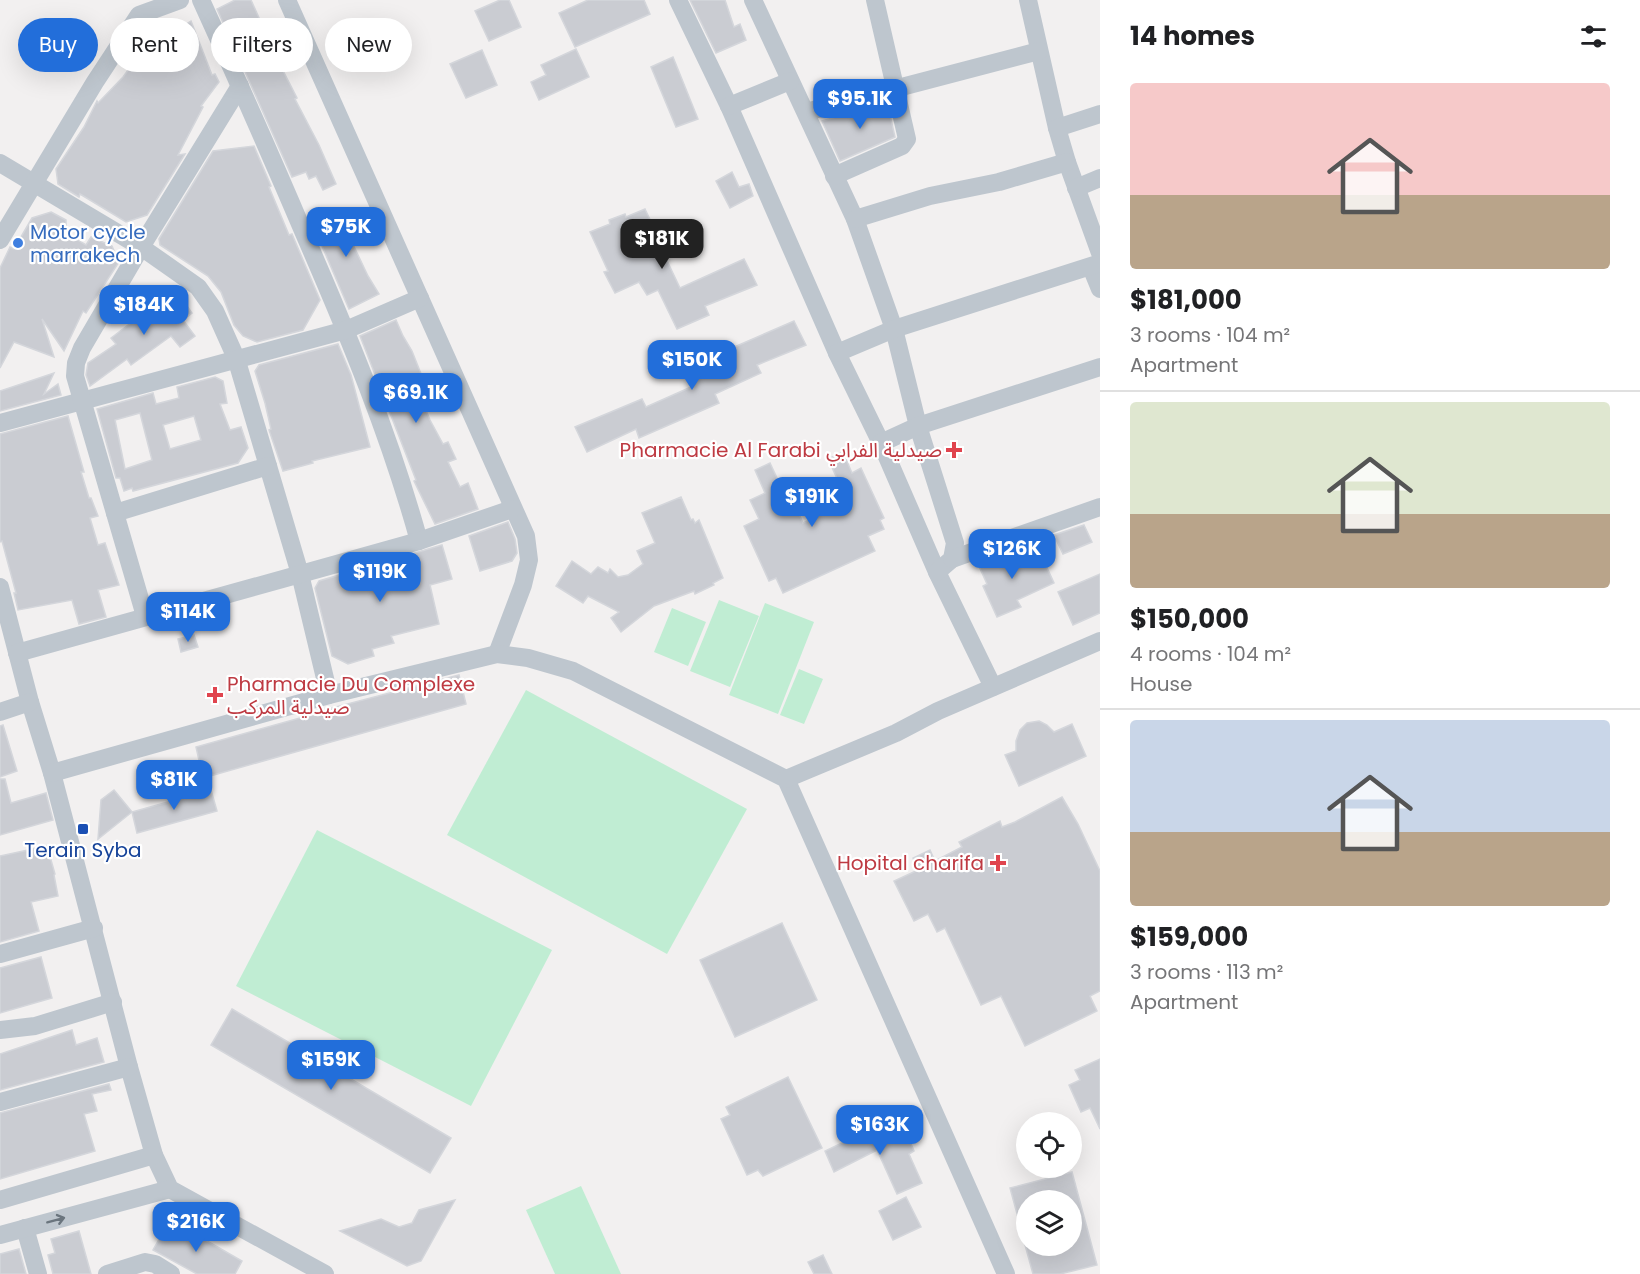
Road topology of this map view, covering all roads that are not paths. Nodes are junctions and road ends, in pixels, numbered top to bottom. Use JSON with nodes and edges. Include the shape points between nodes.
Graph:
{"nodes":[{"id":1,"x":180,"y":0,"type":"edge"},
{"id":2,"x":201,"y":0,"type":"edge"},
{"id":3,"x":287,"y":0,"type":"edge"},
{"id":4,"x":678,"y":0,"type":"edge"},
{"id":5,"x":753,"y":0,"type":"edge"},
{"id":6,"x":875,"y":0,"type":"edge"},
{"id":7,"x":1028,"y":0,"type":"edge"},
{"id":8,"x":138,"y":8,"type":"edge"},
{"id":9,"x":1039,"y":51,"type":"junction"},
{"id":10,"x":790,"y":81,"type":"junction"},
{"id":11,"x":240,"y":86,"type":"junction"},
{"id":12,"x":895,"y":88,"type":"junction"},
{"id":13,"x":729,"y":106,"type":"junction"},
{"id":14,"x":806,"y":112,"type":"junction"},
{"id":15,"x":1100,"y":114,"type":"edge"},
{"id":16,"x":1057,"y":128,"type":"junction"},
{"id":17,"x":1067,"y":162,"type":"junction"},
{"id":18,"x":0,"y":163,"type":"edge"},
{"id":19,"x":834,"y":176,"type":"junction"},
{"id":20,"x":1100,"y":178,"type":"edge"},
{"id":21,"x":33,"y":182,"type":"junction"},
{"id":22,"x":1076,"y":188,"type":"junction"},
{"id":23,"x":6,"y":217,"type":"edge"},
{"id":24,"x":855,"y":219,"type":"junction"},
{"id":25,"x":0,"y":240,"type":"edge"},
{"id":26,"x":141,"y":247,"type":"junction"},
{"id":27,"x":1097,"y":261,"type":"edge"},
{"id":28,"x":1100,"y":290,"type":"edge"},
{"id":29,"x":420,"y":298,"type":"junction"},
{"id":30,"x":894,"y":329,"type":"junction"},
{"id":31,"x":346,"y":330,"type":"junction"},
{"id":32,"x":837,"y":353,"type":"junction"},
{"id":33,"x":236,"y":358,"type":"junction"},
{"id":34,"x":1100,"y":367,"type":"edge"},
{"id":35,"x":82,"y":400,"type":"junction"},
{"id":36,"x":0,"y":423,"type":"edge"},
{"id":37,"x":918,"y":426,"type":"junction"},
{"id":38,"x":881,"y":443,"type":"junction"},
{"id":39,"x":268,"y":466,"type":"junction"},
{"id":40,"x":1100,"y":507,"type":"edge"},
{"id":41,"x":512,"y":508,"type":"junction"},
{"id":42,"x":115,"y":513,"type":"junction"},
{"id":43,"x":418,"y":541,"type":"junction"},
{"id":44,"x":952,"y":559,"type":"junction"},
{"id":45,"x":937,"y":572,"type":"junction"},
{"id":46,"x":300,"y":574,"type":"junction"},
{"id":47,"x":0,"y":586,"type":"edge"},
{"id":48,"x":145,"y":616,"type":"junction"},
{"id":49,"x":1100,"y":641,"type":"edge"},
{"id":50,"x":17,"y":653,"type":"junction"},
{"id":51,"x":497,"y":654,"type":"junction"},
{"id":52,"x":993,"y":687,"type":"junction"},
{"id":53,"x":329,"y":695,"type":"junction"},
{"id":54,"x":30,"y":702,"type":"junction"},
{"id":55,"x":0,"y":712,"type":"edge"},
{"id":56,"x":52,"y":773,"type":"junction"},
{"id":57,"x":786,"y":779,"type":"junction"},
{"id":58,"x":94,"y":928,"type":"junction"},
{"id":59,"x":0,"y":954,"type":"edge"},
{"id":60,"x":113,"y":1002,"type":"junction"},
{"id":61,"x":0,"y":1030,"type":"edge"},
{"id":62,"x":129,"y":1067,"type":"junction"},
{"id":63,"x":0,"y":1102,"type":"edge"},
{"id":64,"x":154,"y":1155,"type":"junction"},
{"id":65,"x":170,"y":1189,"type":"junction"},
{"id":66,"x":0,"y":1200,"type":"edge"},
{"id":67,"x":25,"y":1228,"type":"junction"},
{"id":68,"x":0,"y":1235,"type":"edge"},
{"id":69,"x":38,"y":1274,"type":"edge"},
{"id":70,"x":106,"y":1274,"type":"edge"},
{"id":71,"x":171,"y":1274,"type":"edge"},
{"id":72,"x":325,"y":1274,"type":"edge"},
{"id":73,"x":1006,"y":1274,"type":"edge"}],
"edges":[{"from":1,"to":8,"type":"street"},
{"from":2,"to":11,"type":"street"},
{"from":3,"to":29,"type":"street"},
{"from":4,"to":13,"type":"street"},
{"from":5,"to":10,"type":"street"},
{"from":6,"to":12,"type":"street"},
{"from":7,"to":9,"type":"street"},
{"from":8,"to":21,"type":"street"},
{"from":9,"to":12,"type":"street"},
{"from":9,"to":16,"type":"street"},
{"from":10,"to":13,"type":"street"},
{"from":10,"to":14,"type":"street"},
{"from":11,"to":26,"type":"street"},
{"from":11,"to":31,"type":"street"},
{"from":12,"to":14,"type":"street"},
{"from":12,"to":19,"type":"street","via":[[906,143]]},
{"from":13,"to":32,"type":"street"},
{"from":14,"to":19,"type":"street"},
{"from":15,"to":16,"type":"street"},
{"from":16,"to":17,"type":"street"},
{"from":17,"to":22,"type":"street"},
{"from":17,"to":24,"type":"street"},
{"from":18,"to":21,"type":"street"},
{"from":19,"to":24,"type":"street"},
{"from":20,"to":22,"type":"street"},
{"from":21,"to":23,"type":"street"},
{"from":21,"to":26,"type":"street"},
{"from":22,"to":27,"type":"street"},
{"from":23,"to":25,"type":"street"},
{"from":24,"to":30,"type":"street"},
{"from":26,"to":33,"type":"street","via":[[198,287],[215,310]]},
{"from":26,"to":35,"type":"street","via":[[76,363],[75,376]]},
{"from":27,"to":28,"type":"street"},
{"from":27,"to":30,"type":"street"},
{"from":29,"to":31,"type":"street"},
{"from":29,"to":41,"type":"street"},
{"from":30,"to":32,"type":"street"},
{"from":30,"to":37,"type":"street"},
{"from":31,"to":33,"type":"street"},
{"from":31,"to":43,"type":"street","via":[[403,484]]},
{"from":32,"to":38,"type":"street"},
{"from":33,"to":35,"type":"street"},
{"from":33,"to":39,"type":"street"},
{"from":34,"to":37,"type":"street"},
{"from":35,"to":36,"type":"street"},
{"from":35,"to":42,"type":"street"},
{"from":37,"to":38,"type":"street"},
{"from":37,"to":44,"type":"street","via":[[955,543]]},
{"from":38,"to":45,"type":"street"},
{"from":39,"to":42,"type":"street"},
{"from":39,"to":46,"type":"street"},
{"from":40,"to":44,"type":"street"},
{"from":41,"to":43,"type":"street"},
{"from":41,"to":51,"type":"street","via":[[526,536],[529,560]]},
{"from":42,"to":48,"type":"street"},
{"from":43,"to":46,"type":"street"},
{"from":44,"to":45,"type":"street"},
{"from":45,"to":52,"type":"street"},
{"from":46,"to":48,"type":"street"},
{"from":46,"to":53,"type":"street"},
{"from":47,"to":50,"type":"street"},
{"from":48,"to":50,"type":"street"},
{"from":49,"to":52,"type":"street"},
{"from":50,"to":54,"type":"street"},
{"from":51,"to":53,"type":"street"},
{"from":51,"to":57,"type":"street","via":[[573,671]]},
{"from":52,"to":57,"type":"street"},
{"from":53,"to":56,"type":"street"},
{"from":54,"to":55,"type":"street"},
{"from":54,"to":56,"type":"street"},
{"from":56,"to":58,"type":"street"},
{"from":57,"to":73,"type":"street"},
{"from":58,"to":59,"type":"street"},
{"from":58,"to":60,"type":"street"},
{"from":60,"to":61,"type":"street","via":[[35,1026]]},
{"from":60,"to":62,"type":"street"},
{"from":62,"to":63,"type":"street"},
{"from":62,"to":64,"type":"street"},
{"from":64,"to":65,"type":"street"},
{"from":64,"to":66,"type":"street"},
{"from":67,"to":65,"type":"street","one_way":true},
{"from":65,"to":72,"type":"street"},
{"from":67,"to":68,"type":"street"},
{"from":67,"to":69,"type":"street"},
{"from":70,"to":71,"type":"street","via":[[145,1262]]}]}
